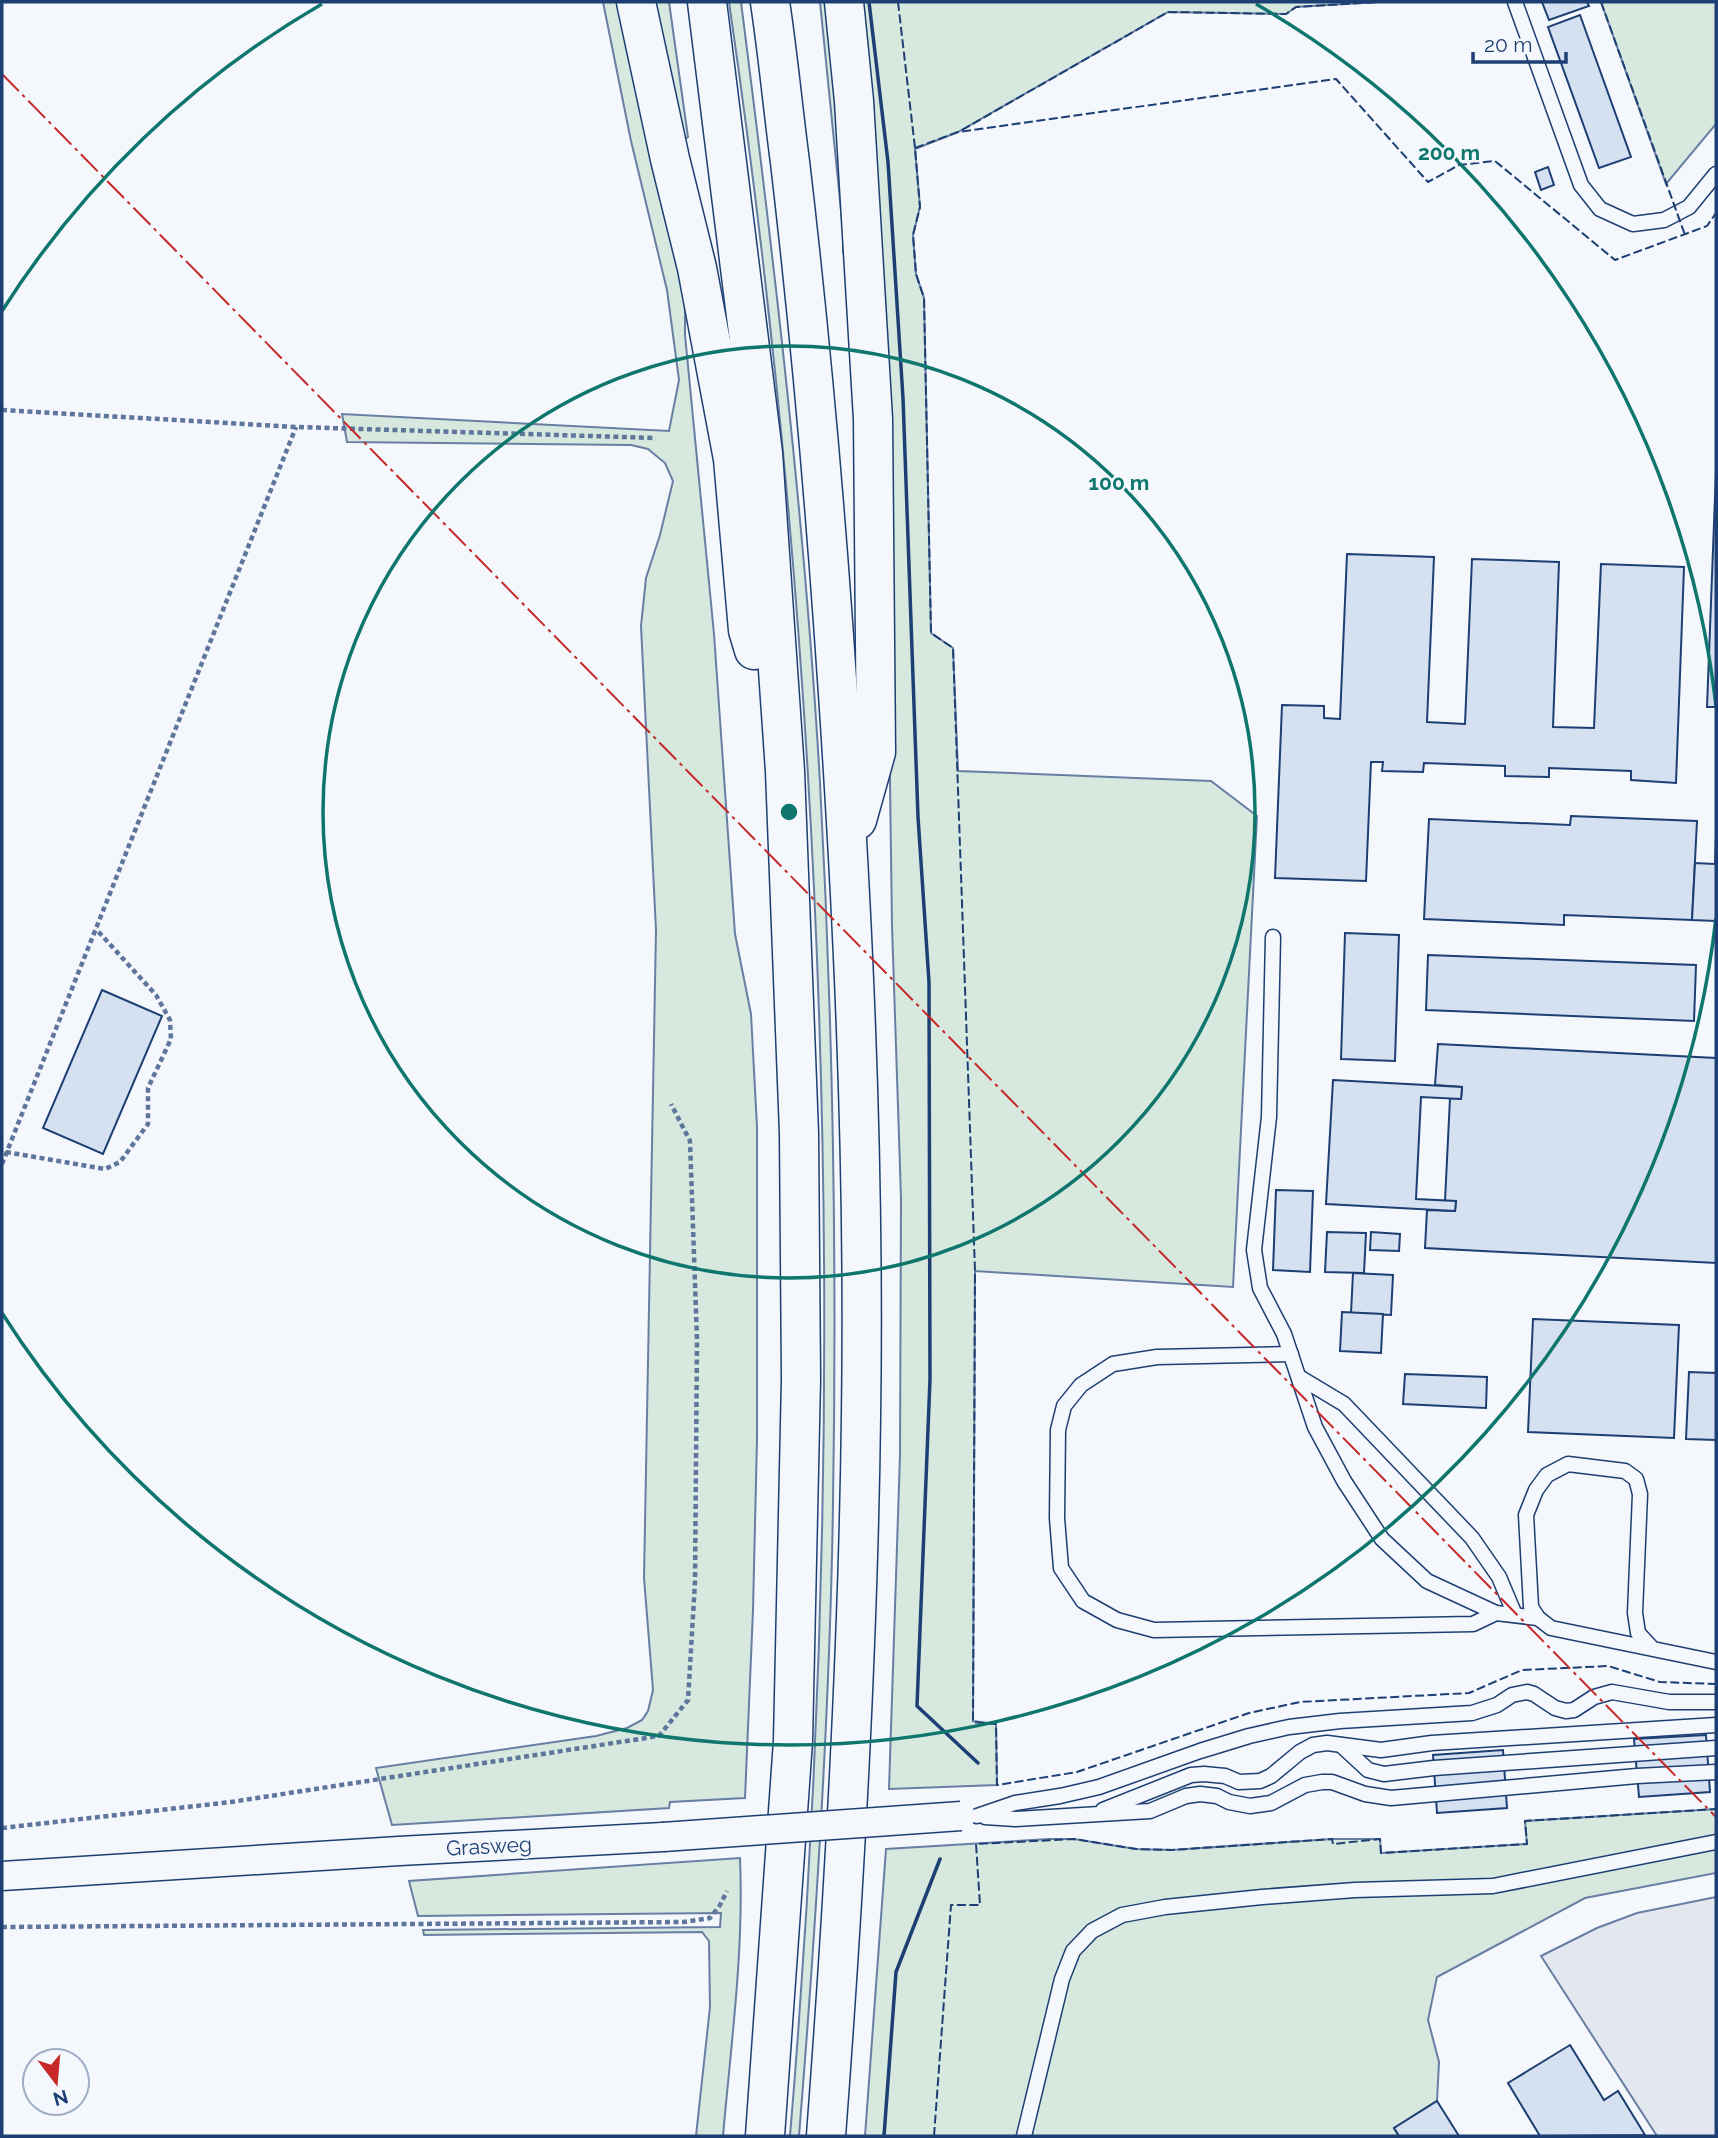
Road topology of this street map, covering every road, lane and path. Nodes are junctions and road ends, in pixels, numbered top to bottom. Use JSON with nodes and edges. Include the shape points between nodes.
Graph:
{"nodes":[{"id":1,"x":636,"y":2,"type":"edge"},
{"id":2,"x":707,"y":2,"type":"edge"},
{"id":3,"x":769,"y":2,"type":"edge"},
{"id":4,"x":844,"y":2,"type":"edge"},
{"id":5,"x":1515,"y":2,"type":"edge"},
{"id":6,"x":1716,"y":174,"type":"edge"},
{"id":7,"x":2,"y":410,"type":"edge"},
{"id":8,"x":296,"y":427,"type":"junction"},
{"id":9,"x":656,"y":438,"type":"dead end"},
{"id":10,"x":785,"y":771,"type":"junction"},
{"id":11,"x":849,"y":849,"type":"junction"},
{"id":12,"x":96,"y":929,"type":"junction"},
{"id":13,"x":1273,"y":937,"type":"dead end"},
{"id":14,"x":671,"y":1104,"type":"dead end"},
{"id":15,"x":6,"y":1152,"type":"junction"},
{"id":16,"x":2,"y":1164,"type":"edge"},
{"id":17,"x":1291,"y":1354,"type":"junction"},
{"id":18,"x":1298,"y":1377,"type":"junction"},
{"id":19,"x":1496,"y":1613,"type":"junction"},
{"id":20,"x":1515,"y":1615,"type":"junction"},
{"id":21,"x":1538,"y":1618,"type":"junction"},
{"id":22,"x":1651,"y":1647,"type":"junction"},
{"id":23,"x":1716,"y":1662,"type":"edge"},
{"id":24,"x":1716,"y":1702,"type":"edge"},
{"id":25,"x":1716,"y":1725,"type":"edge"},
{"id":26,"x":1340,"y":1744,"type":"junction"},
{"id":27,"x":1716,"y":1748,"type":"edge"},
{"id":28,"x":1716,"y":1772,"type":"edge"},
{"id":29,"x":1092,"y":1815,"type":"junction"},
{"id":30,"x":969,"y":1816,"type":"junction"},
{"id":31,"x":2,"y":1828,"type":"edge"},
{"id":32,"x":1716,"y":1842,"type":"edge"},
{"id":33,"x":2,"y":1876,"type":"edge"},
{"id":34,"x":727,"y":1891,"type":"dead end"},
{"id":35,"x":2,"y":1927,"type":"edge"},
{"id":36,"x":765,"y":2136,"type":"edge"},
{"id":37,"x":826,"y":2136,"type":"edge"},
{"id":38,"x":1024,"y":2136,"type":"edge"}],
"edges":[{"from":1,"to":10,"type":"highway","via":[[697,268],[733,459],[748,630]]},
{"from":2,"to":10,"type":"highway","via":[[763,453]]},
{"from":3,"to":11,"type":"highway","via":[[821,448]]},
{"from":4,"to":11,"type":"highway","via":[[855,101],[873,419],[876,738]]},
{"from":5,"to":6,"type":"lane","via":[[1581,186],[1601,209],[1633,224],[1664,220],[1689,207]]},
{"from":7,"to":8,"type":"path"},
{"from":8,"to":9,"type":"path"},
{"from":8,"to":12,"type":"path"},
{"from":10,"to":36,"type":"highway","via":[[799,1133],[802,1379],[793,1741]]},
{"from":11,"to":37,"type":"highway","via":[[859,1104],[861,1414],[855,1671]]},
{"from":12,"to":15,"type":"path"},
{"from":12,"to":15,"type":"path","via":[[156,995],[170,1020],[171,1039],[148,1088],[148,1124],[120,1162],[105,1169]]},
{"from":13,"to":17,"type":"lane","via":[[1269,1117],[1254,1250],[1260,1288]]},
{"from":14,"to":31,"type":"path","via":[[690,1141],[697,1340],[695,1582],[688,1700],[659,1736],[230,1802]]},
{"from":15,"to":16,"type":"path"},
{"from":17,"to":18,"type":"lane"},
{"from":17,"to":19,"type":"lane","via":[[1157,1357],[1113,1364],[1081,1385],[1064,1406],[1058,1430],[1057,1518],[1060,1568],[1083,1601],[1116,1620],[1154,1630],[1473,1624]]},
{"from":18,"to":19,"type":"lane","via":[[1315,1427],[1382,1539],[1427,1581]]},
{"from":18,"to":20,"type":"lane","via":[[1344,1404],[1472,1538],[1499,1577]]},
{"from":19,"to":20,"type":"lane"},
{"from":20,"to":21,"type":"lane"},
{"from":21,"to":22,"type":"lane","via":[[1551,1628]]},
{"from":21,"to":22,"type":"lane","via":[[1531,1607],[1525,1515],[1536,1490],[1548,1475],[1568,1464],[1625,1471],[1636,1479],[1640,1494],[1635,1613],[1638,1633]]},
{"from":22,"to":23,"type":"lane"},
{"from":24,"to":30,"type":"lane","via":[[1669,1702],[1612,1692],[1566,1711],[1527,1692],[1472,1713],[1289,1727],[1200,1751],[1099,1787]]},
{"from":25,"to":26,"type":"lane","via":[[1381,1750]]},
{"from":26,"to":27,"type":"lane","via":[[1368,1770],[1384,1774]]},
{"from":26,"to":29,"type":"lane","via":[[1313,1745],[1261,1781],[1191,1775]]},
{"from":28,"to":29,"type":"lane","via":[[1391,1798],[1322,1782],[1305,1785],[1271,1803],[1250,1806],[1200,1794],[1150,1811]]},
{"from":29,"to":30,"type":"lane"},
{"from":30,"to":33,"type":"street","name":"Grasweg","bridge":true},
{"from":32,"to":38,"type":"lane","via":[[1493,1886],[1262,1897],[1122,1915],[1091,1931],[1073,1951]]},
{"from":34,"to":35,"type":"path","via":[[709,1918],[684,1922]]}]}
